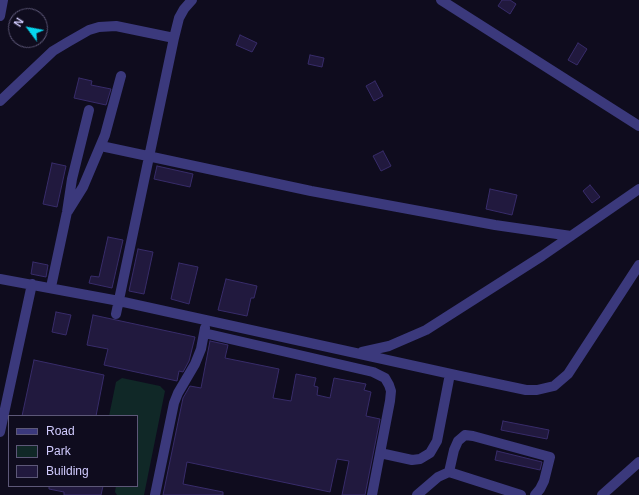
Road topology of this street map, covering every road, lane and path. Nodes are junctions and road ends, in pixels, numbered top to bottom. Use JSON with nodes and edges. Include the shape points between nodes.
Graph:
{"nodes":[{"id":1,"x":3,"y":0,"type":"edge"},
{"id":2,"x":192,"y":0,"type":"edge"},
{"id":3,"x":441,"y":0,"type":"edge"},
{"id":4,"x":0,"y":16,"type":"edge"},
{"id":5,"x":174,"y":38,"type":"junction"},
{"id":6,"x":122,"y":76,"type":"dead end"},
{"id":7,"x":0,"y":101,"type":"edge"},
{"id":8,"x":89,"y":110,"type":"dead end"},
{"id":9,"x":639,"y":126,"type":"edge"},
{"id":10,"x":100,"y":146,"type":"junction"},
{"id":11,"x":150,"y":156,"type":"junction"},
{"id":12,"x":639,"y":189,"type":"edge"},
{"id":13,"x":67,"y":212,"type":"junction"},
{"id":14,"x":571,"y":236,"type":"junction"},
{"id":15,"x":639,"y":265,"type":"edge"},
{"id":16,"x":0,"y":279,"type":"edge"},
{"id":17,"x":32,"y":284,"type":"junction"},
{"id":18,"x":51,"y":287,"type":"junction"},
{"id":19,"x":119,"y":301,"type":"junction"},
{"id":20,"x":116,"y":314,"type":"dead end"},
{"id":21,"x":207,"y":320,"type":"junction"},
{"id":22,"x":204,"y":334,"type":"junction"},
{"id":23,"x":352,"y":353,"type":"junction"},
{"id":24,"x":450,"y":374,"type":"junction"},
{"id":25,"x":0,"y":432,"type":"edge"},
{"id":26,"x":380,"y":453,"type":"junction"},
{"id":27,"x":639,"y":462,"type":"edge"},
{"id":28,"x":449,"y":472,"type":"junction"},
{"id":29,"x":155,"y":495,"type":"edge"},
{"id":30,"x":372,"y":495,"type":"edge"},
{"id":31,"x":418,"y":495,"type":"edge"},
{"id":32,"x":522,"y":495,"type":"edge"},
{"id":33,"x":535,"y":495,"type":"edge"},
{"id":34,"x":602,"y":495,"type":"edge"}],
"edges":[{"from":1,"to":4,"type":"street"},
{"from":2,"to":5,"type":"street","via":[[179,18]]},
{"from":3,"to":9,"type":"street"},
{"from":5,"to":7,"type":"street","via":[[116,26],[89,30],[54,51]]},
{"from":5,"to":11,"type":"street"},
{"from":6,"to":10,"type":"street"},
{"from":8,"to":13,"type":"street","via":[[73,172]]},
{"from":10,"to":11,"type":"street"},
{"from":10,"to":13,"type":"street","via":[[83,187]]},
{"from":11,"to":14,"type":"street","via":[[311,191],[495,225]]},
{"from":11,"to":19,"type":"street"},
{"from":12,"to":14,"type":"street"},
{"from":13,"to":18,"type":"street"},
{"from":14,"to":23,"type":"street","via":[[420,334],[389,346]]},
{"from":15,"to":24,"type":"street","via":[[571,371],[554,386],[529,390]]},
{"from":16,"to":17,"type":"street"},
{"from":17,"to":18,"type":"street"},
{"from":17,"to":25,"type":"street"},
{"from":18,"to":19,"type":"street"},
{"from":19,"to":20,"type":"street"},
{"from":19,"to":21,"type":"street"},
{"from":21,"to":22,"type":"street"},
{"from":21,"to":23,"type":"street"},
{"from":22,"to":26,"type":"street","via":[[382,376],[389,385],[391,396]]},
{"from":22,"to":29,"type":"street","via":[[195,364],[175,400]]},
{"from":23,"to":24,"type":"street"},
{"from":24,"to":26,"type":"street","via":[[436,445],[430,453],[412,460]]},
{"from":26,"to":30,"type":"street"},
{"from":27,"to":34,"type":"street"},
{"from":28,"to":31,"type":"street","via":[[438,477]]},
{"from":28,"to":32,"type":"street"},
{"from":28,"to":33,"type":"street","via":[[454,450],[460,438],[465,435],[473,436],[550,457],[544,481]]}]}
